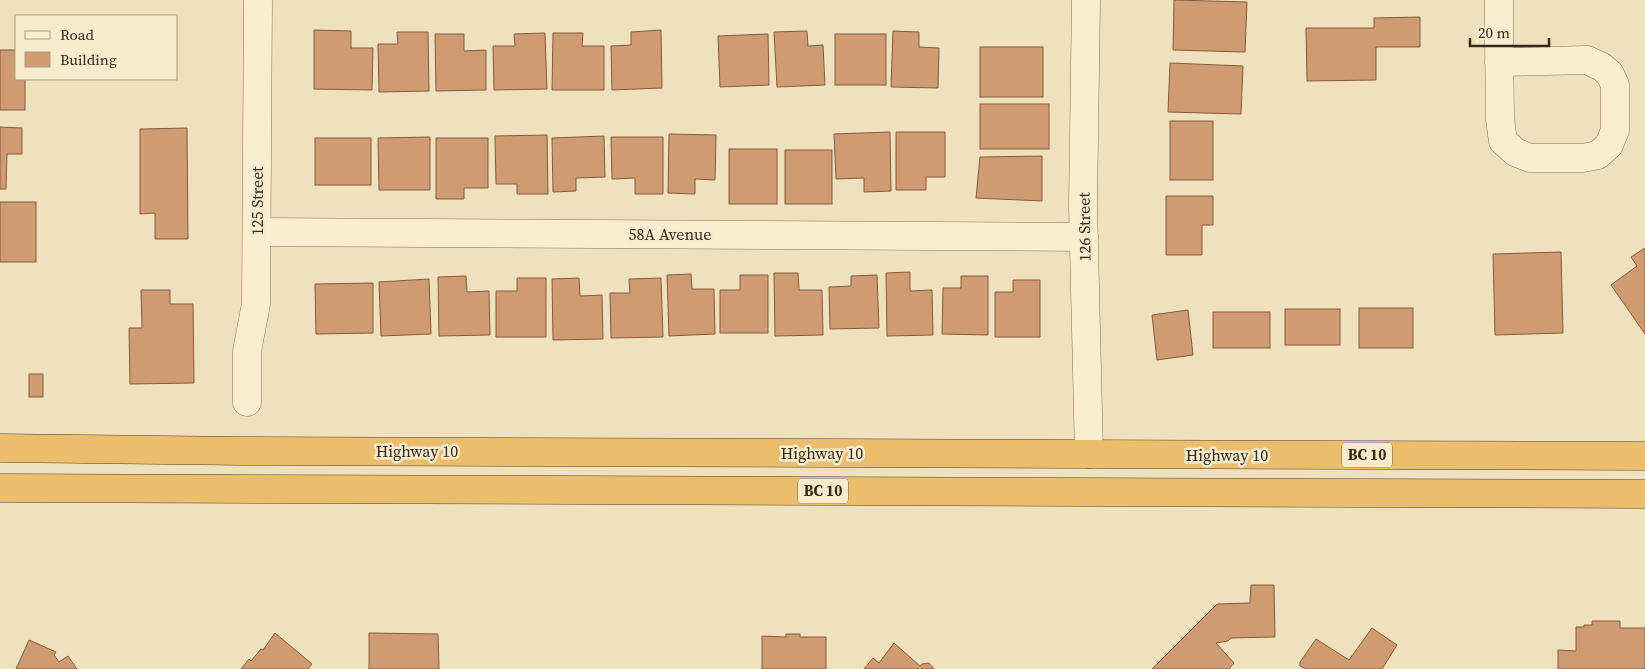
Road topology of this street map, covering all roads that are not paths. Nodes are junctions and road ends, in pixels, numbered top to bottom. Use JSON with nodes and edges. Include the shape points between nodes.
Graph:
{"nodes":[{"id":1,"x":258,"y":0,"type":"edge"},
{"id":2,"x":1086,"y":0,"type":"edge"},
{"id":3,"x":1498,"y":0,"type":"edge"},
{"id":4,"x":1499,"y":62,"type":"junction"},
{"id":5,"x":257,"y":232,"type":"junction"},
{"id":6,"x":1084,"y":238,"type":"junction"},
{"id":7,"x":247,"y":402,"type":"dead end"},
{"id":8,"x":0,"y":448,"type":"edge"},
{"id":9,"x":1089,"y":454,"type":"junction"},
{"id":10,"x":1645,"y":456,"type":"edge"},
{"id":11,"x":0,"y":488,"type":"edge"},
{"id":12,"x":1645,"y":494,"type":"edge"}],
"edges":[{"from":1,"to":5,"type":"street","name":"125 Street"},
{"from":2,"to":6,"type":"street","name":"126 Street"},
{"from":3,"to":4,"type":"street"},
{"from":4,"to":4,"type":"street","via":[[1587,60],[1602,66],[1614,85],[1615,130],[1609,145],[1598,155],[1583,158],[1530,158],[1515,152],[1503,141]]},
{"from":5,"to":6,"type":"street","name":"58A Avenue"},
{"from":5,"to":7,"type":"street","name":"125 Street","via":[[256,304],[247,351]]},
{"from":6,"to":9,"type":"street","name":"126 Street"},
{"from":8,"to":9,"type":"highway","name":"Highway 10","number":"BC 10"},
{"from":9,"to":10,"type":"highway","name":"Highway 10","number":"BC 10"},
{"from":11,"to":12,"type":"highway","number":"BC 10"}]}
